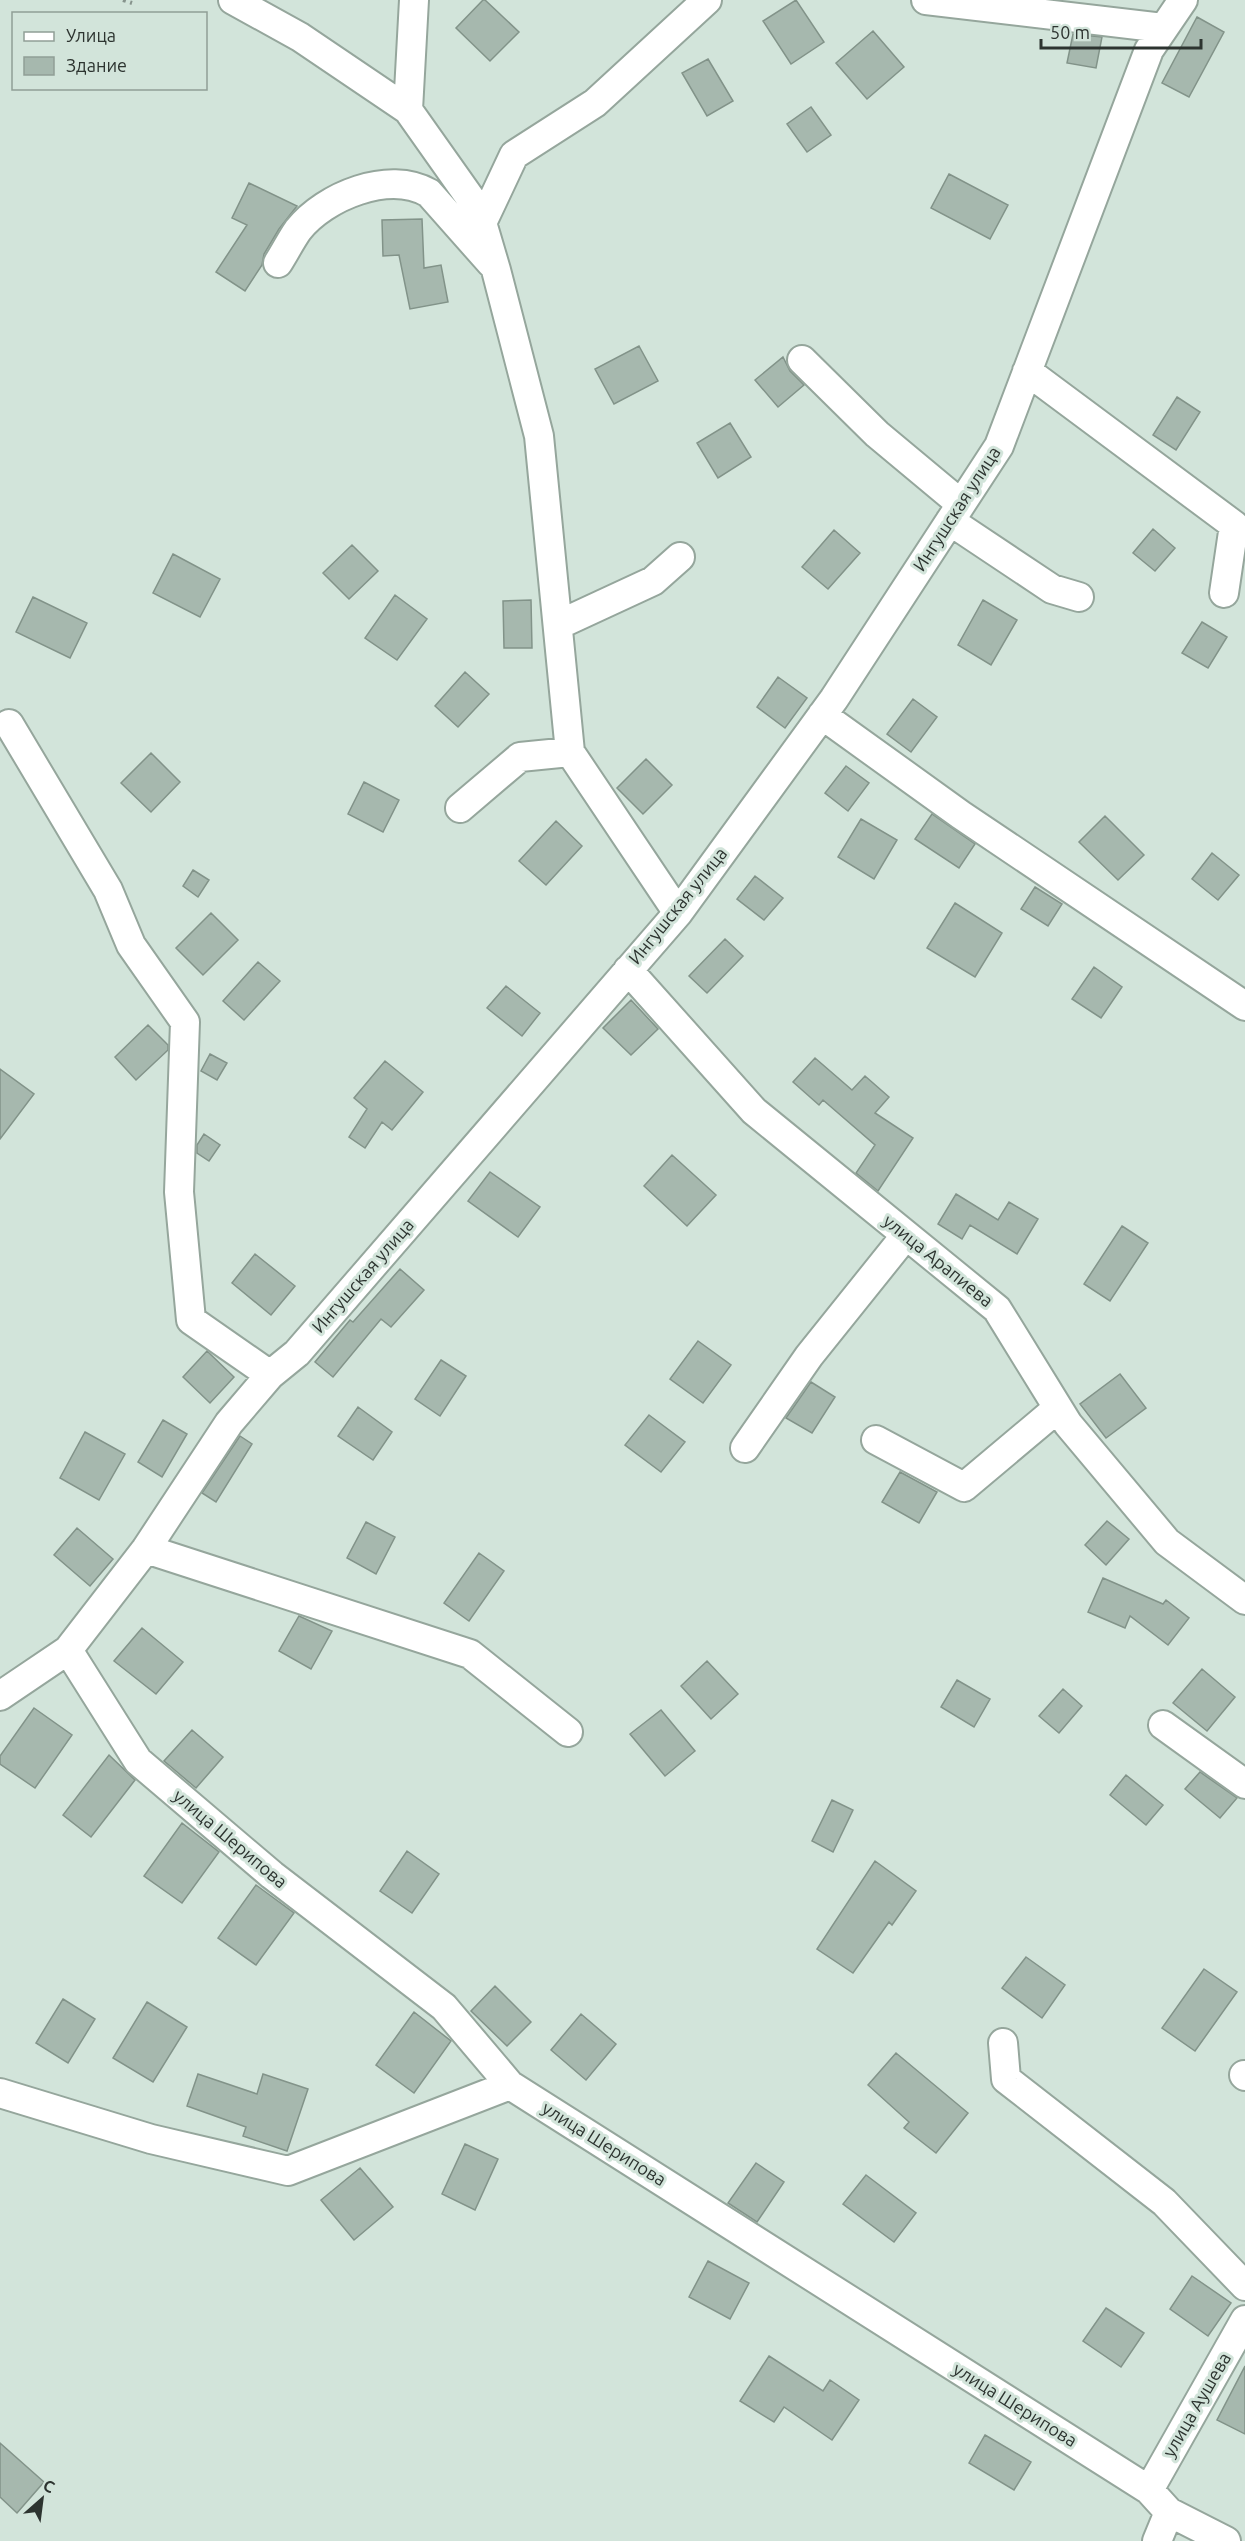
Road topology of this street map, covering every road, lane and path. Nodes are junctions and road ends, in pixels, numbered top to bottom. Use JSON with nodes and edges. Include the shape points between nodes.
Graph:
{"nodes":[{"id":1,"x":123,"y":0,"type":"edge"},
{"id":2,"x":233,"y":0,"type":"edge"},
{"id":3,"x":414,"y":0,"type":"edge"},
{"id":4,"x":707,"y":0,"type":"edge"},
{"id":5,"x":926,"y":0,"type":"edge"},
{"id":6,"x":1183,"y":0,"type":"edge"},
{"id":7,"x":132,"y":3,"type":"dead end"},
{"id":8,"x":1163,"y":28,"type":"junction"},
{"id":9,"x":408,"y":110,"type":"junction"},
{"id":10,"x":482,"y":223,"type":"junction"},
{"id":11,"x":278,"y":262,"type":"dead end"},
{"id":12,"x":496,"y":270,"type":"junction"},
{"id":13,"x":802,"y":360,"type":"dead end"},
{"id":14,"x":1027,"y":371,"type":"junction"},
{"id":15,"x":955,"y":513,"type":"junction"},
{"id":16,"x":680,"y":556,"type":"dead end"},
{"id":17,"x":1224,"y":593,"type":"dead end"},
{"id":18,"x":1080,"y":597,"type":"dead end"},
{"id":19,"x":558,"y":625,"type":"junction"},
{"id":20,"x":822,"y":715,"type":"junction"},
{"id":21,"x":9,"y":724,"type":"dead end"},
{"id":22,"x":570,"y":752,"type":"junction"},
{"id":23,"x":460,"y":808,"type":"dead end"},
{"id":24,"x":678,"y":913,"type":"junction"},
{"id":25,"x":628,"y":970,"type":"junction"},
{"id":26,"x":1245,"y":1006,"type":"edge"},
{"id":27,"x":906,"y":1235,"type":"junction"},
{"id":28,"x":270,"y":1376,"type":"junction"},
{"id":29,"x":1058,"y":1408,"type":"junction"},
{"id":30,"x":876,"y":1440,"type":"dead end"},
{"id":31,"x":745,"y":1448,"type":"dead end"},
{"id":32,"x":146,"y":1549,"type":"junction"},
{"id":33,"x":1245,"y":1600,"type":"edge"},
{"id":34,"x":68,"y":1650,"type":"junction"},
{"id":35,"x":0,"y":1696,"type":"edge"},
{"id":36,"x":1163,"y":1725,"type":"dead end"},
{"id":37,"x":568,"y":1732,"type":"dead end"},
{"id":38,"x":1245,"y":1784,"type":"edge"},
{"id":39,"x":1004,"y":2043,"type":"dead end"},
{"id":40,"x":510,"y":2085,"type":"junction"},
{"id":41,"x":0,"y":2093,"type":"edge"},
{"id":42,"x":1245,"y":2286,"type":"edge"},
{"id":43,"x":1245,"y":2320,"type":"edge"},
{"id":44,"x":1149,"y":2490,"type":"junction"},
{"id":45,"x":1169,"y":2512,"type":"junction"},
{"id":46,"x":1157,"y":2541,"type":"edge"},
{"id":47,"x":1226,"y":2541,"type":"edge"}],
"edges":[{"from":1,"to":7,"type":"path"},
{"from":2,"to":9,"type":"street","via":[[300,37]]},
{"from":3,"to":9,"type":"street"},
{"from":4,"to":10,"type":"street","via":[[595,103],[514,155]]},
{"from":5,"to":8,"type":"street"},
{"from":6,"to":8,"type":"street","name":"Ингушская улица"},
{"from":8,"to":14,"type":"street","name":"Ингушская улица","via":[[1149,50]]},
{"from":9,"to":10,"type":"street","via":[[478,209]]},
{"from":10,"to":12,"type":"street"},
{"from":11,"to":12,"type":"street","via":[[299,229],[326,206],[375,185],[403,184],[429,193]]},
{"from":12,"to":19,"type":"street","via":[[539,436]]},
{"from":13,"to":15,"type":"street"},
{"from":14,"to":15,"type":"street","name":"Ингушская улица","via":[[999,446]]},
{"from":14,"to":17,"type":"street","via":[[1234,525]]},
{"from":15,"to":18,"type":"street","via":[[1052,589]]},
{"from":15,"to":20,"type":"street","name":"Ингушская улица"},
{"from":16,"to":19,"type":"street","via":[[653,581]]},
{"from":19,"to":22,"type":"street"},
{"from":20,"to":24,"type":"street","name":"Ингушская улица"},
{"from":20,"to":26,"type":"street","via":[[961,815]]},
{"from":21,"to":28,"type":"street","via":[[108,890],[131,945],[185,1022],[179,1192],[191,1320]]},
{"from":22,"to":23,"type":"street","via":[[520,757]]},
{"from":22,"to":24,"type":"street"},
{"from":24,"to":25,"type":"street","name":"Ингушская улица"},
{"from":25,"to":27,"type":"street","name":"улица Арапиева","via":[[754,1111]]},
{"from":25,"to":28,"type":"street","name":"Ингушская улица","via":[[304,1344]]},
{"from":27,"to":29,"type":"street","name":"улица Арапиева","via":[[997,1310]]},
{"from":27,"to":31,"type":"street","via":[[809,1356]]},
{"from":28,"to":32,"type":"street","name":"Ингушская улица","via":[[229,1423]]},
{"from":29,"to":30,"type":"street","via":[[964,1487]]},
{"from":29,"to":33,"type":"street","name":"улица Арапиева","via":[[1167,1542]]},
{"from":32,"to":34,"type":"street","name":"Ингушская улица"},
{"from":32,"to":37,"type":"street","via":[[470,1654]]},
{"from":34,"to":35,"type":"street","name":"Ингушская улица"},
{"from":34,"to":40,"type":"street","name":"улица Шерипова","via":[[138,1761],[272,1875],[444,2007]]},
{"from":36,"to":38,"type":"street"},
{"from":39,"to":42,"type":"street","via":[[1006,2079],[1164,2202]]},
{"from":40,"to":41,"type":"street","via":[[288,2171],[151,2139]]},
{"from":40,"to":44,"type":"street","name":"улица Шерипова"},
{"from":43,"to":44,"type":"street","name":"улица Аушева"},
{"from":44,"to":45,"type":"street","name":"улица Шерипова"},
{"from":45,"to":46,"type":"street"},
{"from":45,"to":47,"type":"street","name":"улица Шерипова"}]}
